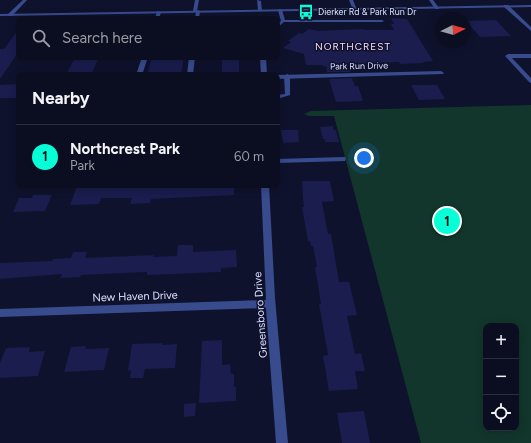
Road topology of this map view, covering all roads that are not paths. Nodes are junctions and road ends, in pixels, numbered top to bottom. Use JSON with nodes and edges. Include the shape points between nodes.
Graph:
{"nodes":[{"id":1,"x":25,"y":0,"type":"edge"},
{"id":2,"x":197,"y":0,"type":"edge"},
{"id":3,"x":351,"y":0,"type":"edge"},
{"id":4,"x":431,"y":0,"type":"edge"},
{"id":5,"x":259,"y":1,"type":"edge"},
{"id":6,"x":506,"y":6,"type":"junction"},
{"id":7,"x":531,"y":6,"type":"edge"},
{"id":8,"x":437,"y":8,"type":"junction"},
{"id":9,"x":355,"y":9,"type":"junction"},
{"id":10,"x":260,"y":10,"type":"junction"},
{"id":11,"x":280,"y":10,"type":"junction"},
{"id":12,"x":196,"y":11,"type":"junction"},
{"id":13,"x":159,"y":12,"type":"junction"},
{"id":14,"x":0,"y":15,"type":"edge"},
{"id":15,"x":10,"y":15,"type":"junction"},
{"id":16,"x":158,"y":16,"type":"edge"},
{"id":17,"x":197,"y":16,"type":"edge"},
{"id":18,"x":283,"y":21,"type":"junction"},
{"id":19,"x":382,"y":21,"type":"dead end"},
{"id":20,"x":280,"y":24,"type":"edge"},
{"id":21,"x":531,"y":30,"type":"edge"},
{"id":22,"x":531,"y":56,"type":"edge"},
{"id":23,"x":144,"y":60,"type":"edge"},
{"id":24,"x":192,"y":60,"type":"edge"},
{"id":25,"x":263,"y":60,"type":"edge"},
{"id":26,"x":140,"y":72,"type":"edge"},
{"id":27,"x":190,"y":72,"type":"edge"},
{"id":28,"x":264,"y":72,"type":"edge"},
{"id":29,"x":441,"y":73,"type":"dead end"},
{"id":30,"x":280,"y":76,"type":"edge"},
{"id":31,"x":287,"y":76,"type":"junction"},
{"id":32,"x":531,"y":81,"type":"edge"},
{"id":33,"x":280,"y":96,"type":"edge"},
{"id":34,"x":343,"y":159,"type":"dead end"},
{"id":35,"x":280,"y":161,"type":"edge"},
{"id":36,"x":265,"y":188,"type":"edge"},
{"id":37,"x":271,"y":304,"type":"junction"},
{"id":38,"x":0,"y":313,"type":"edge"},
{"id":39,"x":282,"y":443,"type":"edge"}],
"edges":[{"from":1,"to":15,"type":"street"},
{"from":2,"to":12,"type":"street"},
{"from":3,"to":9,"type":"street"},
{"from":4,"to":8,"type":"street"},
{"from":5,"to":10,"type":"street"},
{"from":6,"to":7,"type":"street"},
{"from":6,"to":8,"type":"street"},
{"from":6,"to":21,"type":"street"},
{"from":8,"to":9,"type":"street"},
{"from":9,"to":11,"type":"street"},
{"from":10,"to":11,"type":"street"},
{"from":10,"to":12,"type":"street"},
{"from":11,"to":18,"type":"street"},
{"from":12,"to":13,"type":"street"},
{"from":12,"to":17,"type":"street"},
{"from":13,"to":15,"type":"street"},
{"from":13,"to":16,"type":"street"},
{"from":14,"to":15,"type":"street"},
{"from":18,"to":19,"type":"street"},
{"from":18,"to":20,"type":"street"},
{"from":22,"to":32,"type":"street","via":[[508,56]]},
{"from":23,"to":26,"type":"street"},
{"from":24,"to":27,"type":"street"},
{"from":25,"to":28,"type":"street"},
{"from":29,"to":31,"type":"street","name":"Park Run Drive"},
{"from":30,"to":31,"type":"street","name":"Park Run Drive"},
{"from":31,"to":33,"type":"street","via":[[287,95]]},
{"from":34,"to":35,"type":"street"},
{"from":36,"to":37,"type":"street","name":"Greensboro Drive"},
{"from":37,"to":38,"type":"street","name":"New Haven Drive"},
{"from":37,"to":39,"type":"street","name":"Greensboro Drive"}]}
